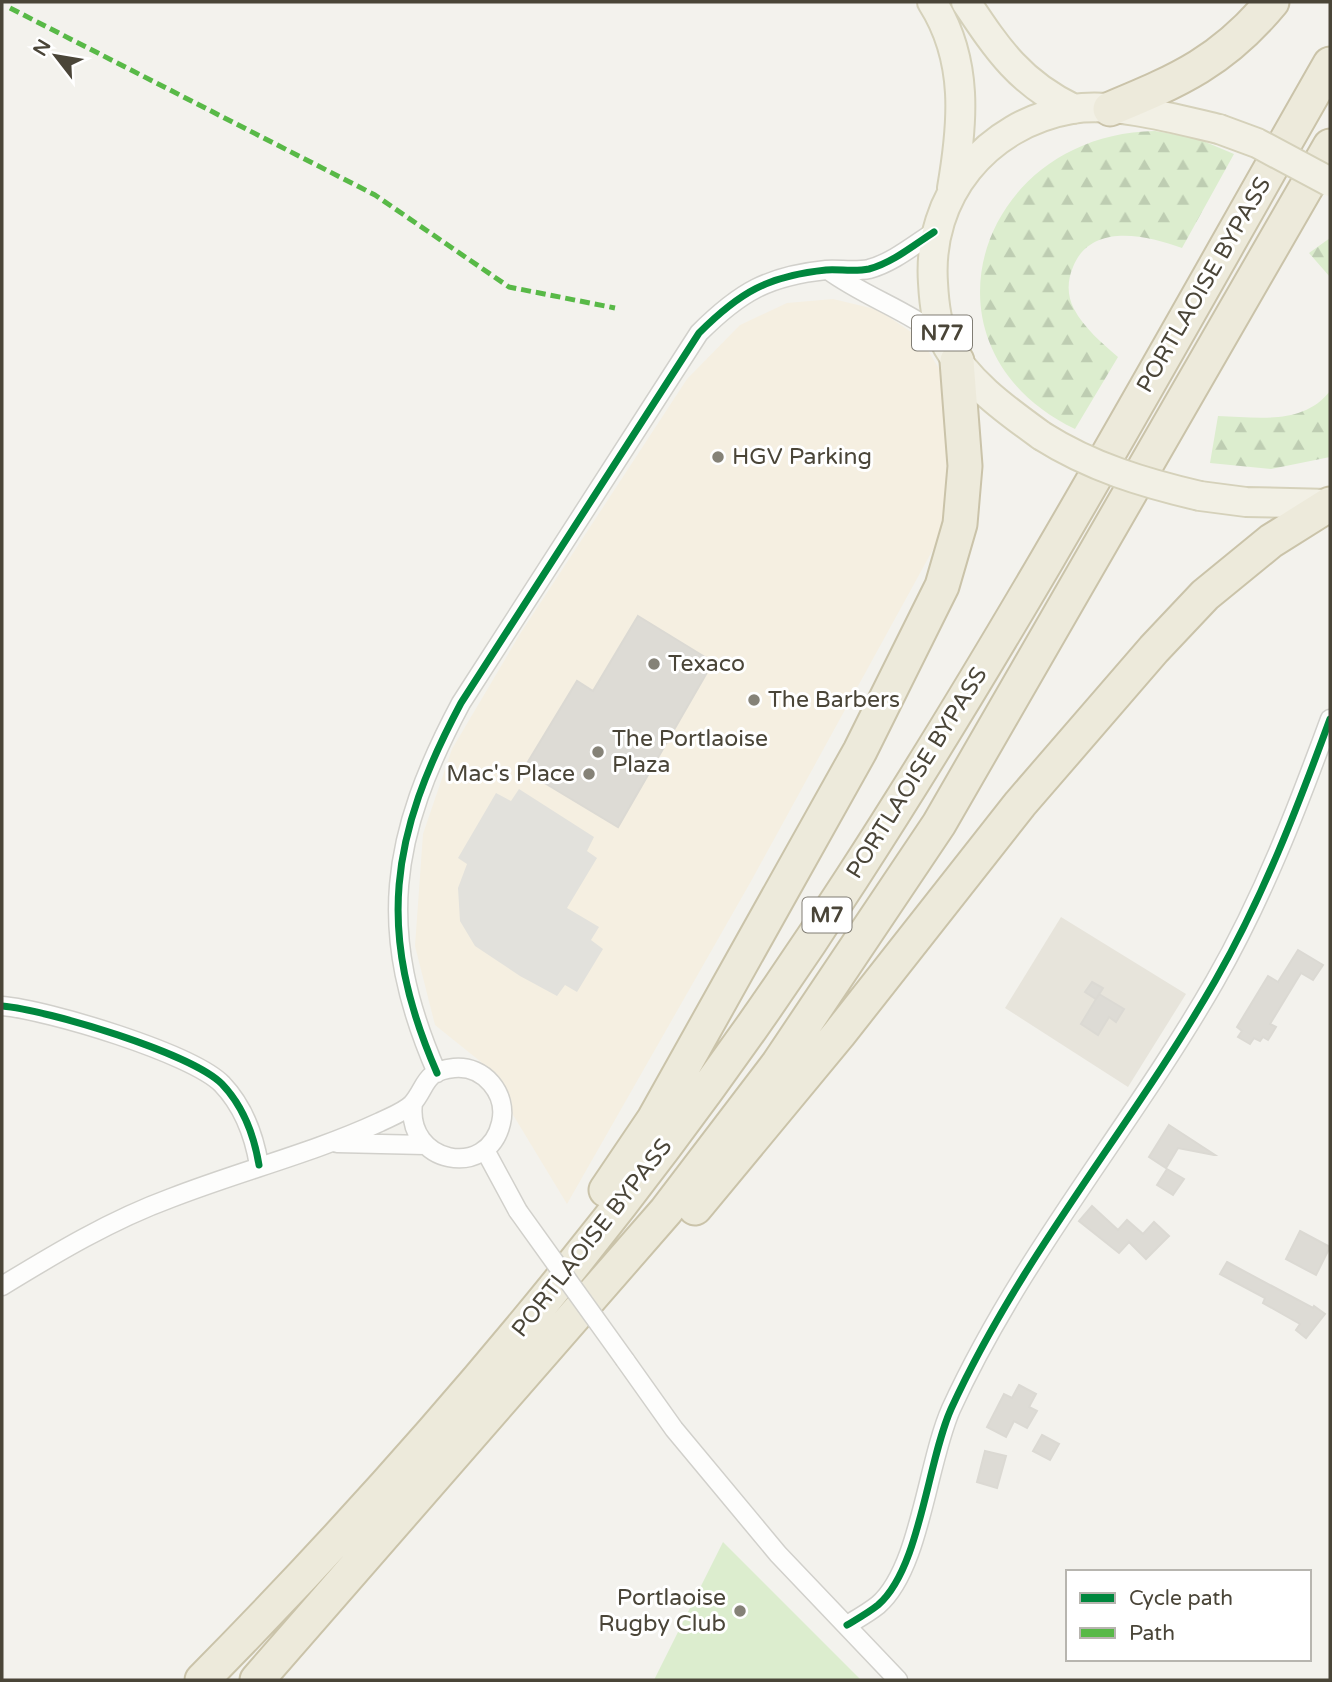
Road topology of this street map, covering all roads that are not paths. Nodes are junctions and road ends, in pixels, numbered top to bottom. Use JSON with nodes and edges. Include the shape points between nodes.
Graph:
{"nodes":[{"id":1,"x":932,"y":2,"type":"edge"},
{"id":2,"x":966,"y":2,"type":"edge"},
{"id":3,"x":1272,"y":2,"type":"edge"},
{"id":4,"x":1330,"y":64,"type":"edge"},
{"id":5,"x":1074,"y":109,"type":"junction"},
{"id":6,"x":1110,"y":109,"type":"junction"},
{"id":7,"x":1330,"y":146,"type":"edge"},
{"id":8,"x":1330,"y":182,"type":"edge"},
{"id":9,"x":951,"y":191,"type":"junction"},
{"id":10,"x":934,"y":232,"type":"junction"},
{"id":11,"x":828,"y":270,"type":"junction"},
{"id":12,"x":950,"y":350,"type":"junction"},
{"id":13,"x":1330,"y":504,"type":"edge"},
{"id":14,"x":1330,"y":719,"type":"edge"},
{"id":15,"x":2,"y":1006,"type":"edge"},
{"id":16,"x":437,"y":1073,"type":"junction"},
{"id":17,"x":413,"y":1103,"type":"junction"},
{"id":18,"x":330,"y":1143,"type":"junction"},
{"id":19,"x":425,"y":1145,"type":"junction"},
{"id":20,"x":485,"y":1150,"type":"junction"},
{"id":21,"x":259,"y":1165,"type":"junction"},
{"id":22,"x":2,"y":1286,"type":"edge"},
{"id":23,"x":847,"y":1625,"type":"junction"},
{"id":24,"x":236,"y":1645,"type":"junction"},
{"id":25,"x":202,"y":1680,"type":"edge"},
{"id":26,"x":257,"y":1680,"type":"edge"},
{"id":27,"x":262,"y":1680,"type":"edge"},
{"id":28,"x":898,"y":1680,"type":"edge"}],
"edges":[{"from":1,"to":9,"type":"main road","number":"N77","via":[[946,23],[959,69],[962,127]]},
{"from":2,"to":5,"type":"main road","number":"N77","via":[[1019,74],[1047,96]]},
{"from":3,"to":6,"type":"highway","via":[[1235,43],[1195,72]]},
{"from":4,"to":24,"type":"highway","name":"PORTLAOISE BYPASS","number":"M7","via":[[978,675],[851,880],[730,1057],[615,1214],[482,1378]]},
{"from":5,"to":6,"type":"main road","number":"N77"},
{"from":5,"to":9,"type":"main road","number":"N77","via":[[1018,128],[989,148]]},
{"from":6,"to":8,"type":"main road","number":"N77","bridge":true,"via":[[1219,129],[1257,143]]},
{"from":7,"to":26,"type":"highway","name":"PORTLAOISE BYPASS","number":"M7","via":[[939,824],[778,1063],[666,1211]]},
{"from":9,"to":10,"type":"main road","number":"N77"},
{"from":10,"to":11,"type":"street","via":[[868,269]]},
{"from":10,"to":12,"type":"main road","number":"N77","via":[[934,307]]},
{"from":11,"to":12,"type":"street","via":[[858,292],[911,314]]},
{"from":11,"to":16,"type":"street","via":[[755,286],[728,304],[699,333],[509,624],[436,751],[400,857],[397,901],[414,1018]]},
{"from":12,"to":13,"type":"main road","number":"N77","bridge":true,"via":[[1004,409],[1075,457],[1200,496]]},
{"from":12,"to":24,"type":"highway","number":"M7","via":[[965,466],[960,524],[942,586],[860,751],[654,1119],[597,1203],[513,1312]]},
{"from":13,"to":27,"type":"highway","via":[[1271,541],[1205,595],[1154,649],[1020,804],[839,1034],[661,1249],[358,1591]]},
{"from":14,"to":23,"type":"street","via":[[1256,905],[1214,982],[978,1353],[940,1436],[913,1546],[901,1576],[879,1604]]},
{"from":15,"to":21,"type":"street","via":[[56,1016],[199,1066],[222,1084],[239,1106]]},
{"from":16,"to":17,"type":"street","via":[[421,1087]]},
{"from":16,"to":20,"type":"street","via":[[451,1068],[470,1070],[495,1088],[502,1117],[497,1135]]},
{"from":17,"to":18,"type":"street"},
{"from":17,"to":19,"type":"street","via":[[415,1130]]},
{"from":18,"to":19,"type":"street"},
{"from":18,"to":21,"type":"street"},
{"from":19,"to":20,"type":"street","via":[[439,1155],[457,1159]]},
{"from":20,"to":23,"type":"street","bridge":true,"via":[[518,1211],[674,1429],[778,1554]]},
{"from":21,"to":22,"type":"street","via":[[81,1238]]},
{"from":23,"to":28,"type":"street"},
{"from":24,"to":25,"type":"highway","name":"PORTLAOISE BYPASS","number":"M7"}]}
